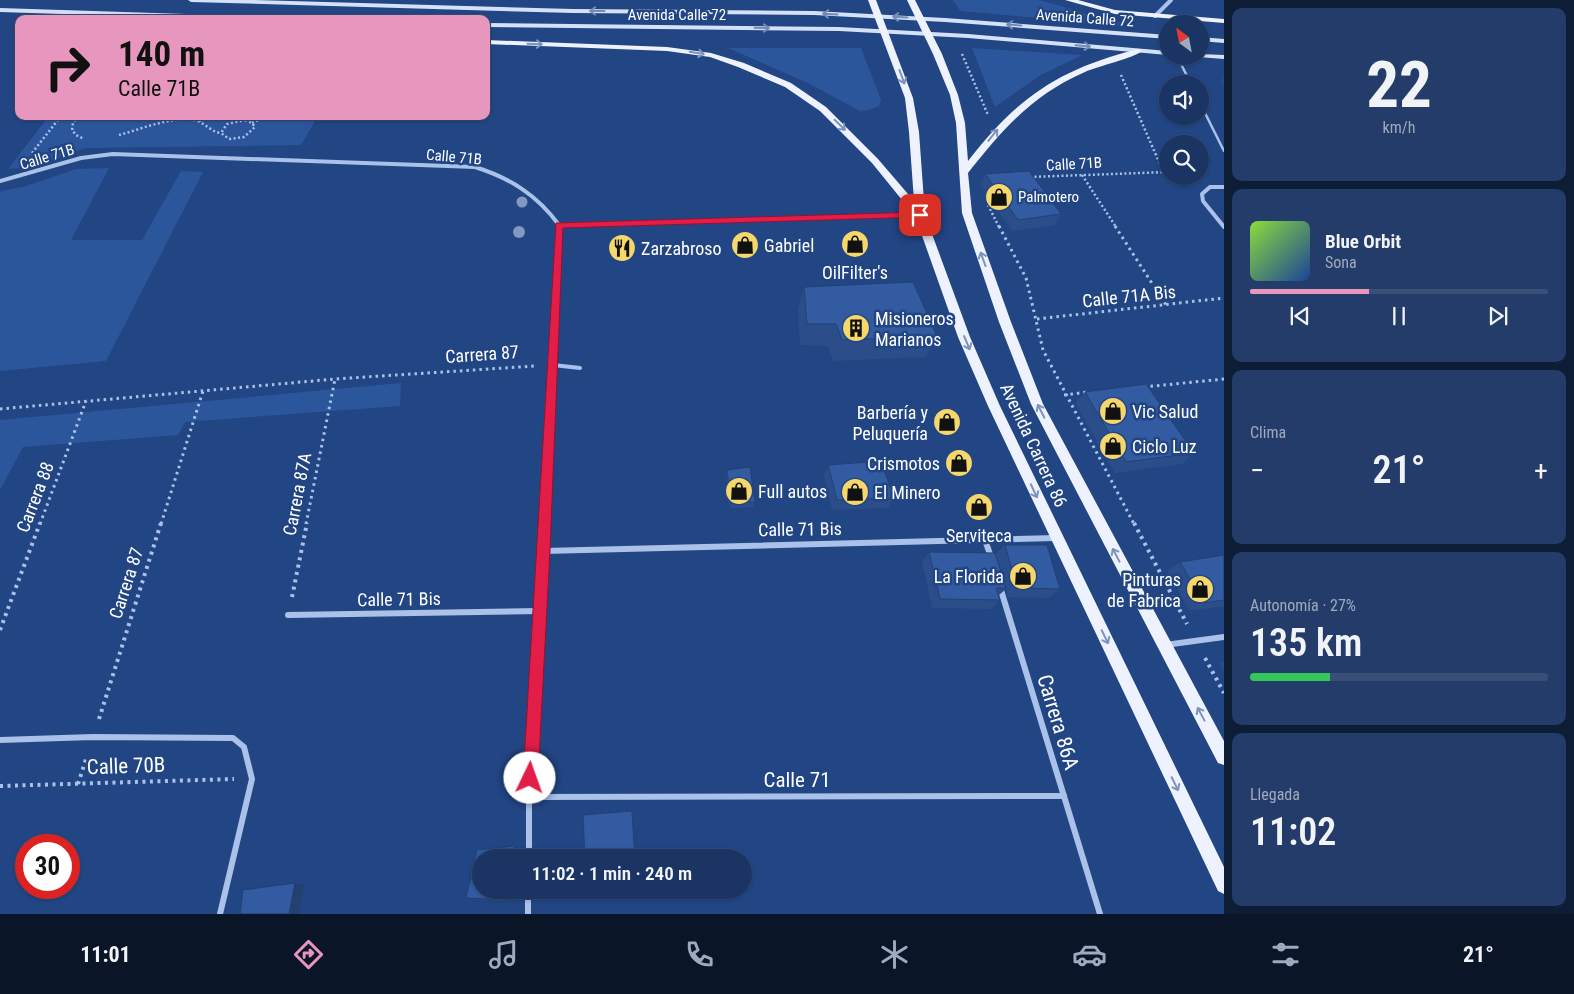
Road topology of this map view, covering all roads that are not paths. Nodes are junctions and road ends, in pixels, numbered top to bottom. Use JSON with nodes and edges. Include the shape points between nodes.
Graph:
{"nodes":[{"id":1,"x":191,"y":0,"type":"edge"},
{"id":2,"x":337,"y":0,"type":"edge"},
{"id":3,"x":872,"y":0,"type":"edge"},
{"id":4,"x":912,"y":0,"type":"edge"},
{"id":5,"x":1069,"y":0,"type":"edge"},
{"id":6,"x":1171,"y":0,"type":"edge"},
{"id":7,"x":257,"y":1,"type":"edge"},
{"id":8,"x":310,"y":4,"type":"junction"},
{"id":9,"x":0,"y":10,"type":"edge"},
{"id":10,"x":156,"y":15,"type":"edge"},
{"id":11,"x":879,"y":16,"type":"junction"},
{"id":12,"x":1155,"y":16,"type":"junction"},
{"id":13,"x":922,"y":19,"type":"junction"},
{"id":14,"x":1224,"y":21,"type":"edge"},
{"id":15,"x":490,"y":25,"type":"edge"},
{"id":16,"x":885,"y":32,"type":"junction"},
{"id":17,"x":929,"y":34,"type":"junction"},
{"id":18,"x":1159,"y":35,"type":"edge"},
{"id":19,"x":1209,"y":40,"type":"edge"},
{"id":20,"x":1224,"y":41,"type":"edge"},
{"id":21,"x":490,"y":42,"type":"edge"},
{"id":22,"x":1138,"y":51,"type":"junction"},
{"id":23,"x":1159,"y":52,"type":"edge"},
{"id":24,"x":1209,"y":56,"type":"edge"},
{"id":25,"x":1224,"y":57,"type":"edge"},
{"id":26,"x":1209,"y":121,"type":"edge"},
{"id":27,"x":1224,"y":151,"type":"edge"},
{"id":28,"x":963,"y":173,"type":"junction"},
{"id":29,"x":0,"y":181,"type":"edge"},
{"id":30,"x":1224,"y":187,"type":"edge"},
{"id":31,"x":920,"y":215,"type":"junction"},
{"id":32,"x":559,"y":225,"type":"junction"},
{"id":33,"x":1224,"y":227,"type":"edge"},
{"id":34,"x":553,"y":365,"type":"junction"},
{"id":35,"x":580,"y":368,"type":"dead end"},
{"id":36,"x":1057,"y":538,"type":"junction"},
{"id":37,"x":985,"y":540,"type":"junction"},
{"id":38,"x":544,"y":551,"type":"junction"},
{"id":39,"x":994,"y":568,"type":"edge"},
{"id":40,"x":997,"y":578,"type":"edge"},
{"id":41,"x":540,"y":611,"type":"junction"},
{"id":42,"x":288,"y":615,"type":"road end"},
{"id":43,"x":1224,"y":637,"type":"edge"},
{"id":44,"x":1164,"y":645,"type":"junction"},
{"id":45,"x":0,"y":740,"type":"edge"},
{"id":46,"x":1224,"y":757,"type":"edge"},
{"id":47,"x":1064,"y":796,"type":"junction"},
{"id":48,"x":530,"y":797,"type":"junction"},
{"id":49,"x":529,"y":849,"type":"edge"},
{"id":50,"x":1224,"y":885,"type":"edge"},
{"id":51,"x":528,"y":899,"type":"edge"},
{"id":52,"x":220,"y":914,"type":"edge"},
{"id":53,"x":528,"y":914,"type":"edge"},
{"id":54,"x":1100,"y":914,"type":"edge"}],
"edges":[{"from":1,"to":7,"type":"main road","name":"Avenida Calle 72"},
{"from":2,"to":8,"type":"main road"},
{"from":3,"to":11,"type":"main road","name":"Avenida Carrera 86"},
{"from":4,"to":13,"type":"main road","name":"Avenida Carrera 86"},
{"from":5,"to":12,"type":"main road","via":[[1101,10]]},
{"from":6,"to":12,"type":"street"},
{"from":7,"to":8,"type":"main road","name":"Avenida Calle 72"},
{"from":11,"to":8,"type":"main road","name":"Avenida Calle 72","one_way":true},
{"from":9,"to":10,"type":"main road"},
{"from":13,"to":11,"type":"main road","name":"Avenida Calle 72","one_way":true},
{"from":11,"to":16,"type":"main road","name":"Avenida Carrera 86"},
{"from":12,"to":14,"type":"main road"},
{"from":13,"to":17,"type":"main road","name":"Avenida Carrera 86"},
{"from":18,"to":13,"type":"main road","name":"Avenida Calle 72","one_way":true},
{"from":15,"to":16,"type":"main road","name":"Avenida Calle 72","one_way":true},
{"from":16,"to":17,"type":"main road","name":"Avenida Calle 72"},
{"from":16,"to":31,"type":"main road","name":"Avenida Carrera 86","one_way":true,"via":[[912,112]]},
{"from":17,"to":22,"type":"main road","name":"Avenida Calle 72","one_way":true},
{"from":17,"to":28,"type":"main road","name":"Avenida Carrera 86","via":[[953,90],[962,141]]},
{"from":19,"to":20,"type":"main road"},
{"from":21,"to":31,"type":"main road","one_way":true,"via":[[667,49],[741,65],[788,85],[823,109],[875,161]]},
{"from":22,"to":23,"type":"main road","name":"Avenida Calle 72"},
{"from":28,"to":22,"type":"main road","one_way":true,"via":[[1000,127],[1053,84],[1098,62]]},
{"from":24,"to":25,"type":"main road"},
{"from":26,"to":27,"type":"lane"},
{"from":44,"to":28,"type":"main road","name":"Avenida Carrera 86","one_way":true,"via":[[1037,404],[973,232],[964,194]]},
{"from":29,"to":32,"type":"street","name":"Calle 71B","via":[[81,158],[113,154],[474,167],[513,181],[541,202]]},
{"from":30,"to":33,"type":"street","via":[[1210,187],[1202,194],[1203,201]]},
{"from":31,"to":32,"type":"street"},
{"from":31,"to":36,"type":"main road","name":"Avenida Carrera 86","one_way":true,"via":[[964,337]]},
{"from":32,"to":34,"type":"street"},
{"from":34,"to":35,"type":"lane"},
{"from":34,"to":38,"type":"street"},
{"from":36,"to":37,"type":"street","name":"Calle 71 Bis"},
{"from":36,"to":50,"type":"main road","name":"Avenida Carrera 86","one_way":true},
{"from":37,"to":38,"type":"street","name":"Calle 71 Bis"},
{"from":37,"to":39,"type":"street"},
{"from":38,"to":41,"type":"street"},
{"from":40,"to":47,"type":"street","name":"Carrera 86A"},
{"from":41,"to":42,"type":"street","name":"Calle 71 Bis"},
{"from":41,"to":48,"type":"street"},
{"from":43,"to":44,"type":"street"},
{"from":46,"to":44,"type":"main road","name":"Avenida Carrera 86","one_way":true},
{"from":45,"to":52,"type":"street","via":[[233,738],[244,747],[252,779]]},
{"from":47,"to":48,"type":"street","name":"Calle 71"},
{"from":47,"to":54,"type":"street","name":"Carrera 86A"},
{"from":48,"to":49,"type":"street"},
{"from":51,"to":53,"type":"street"}]}
